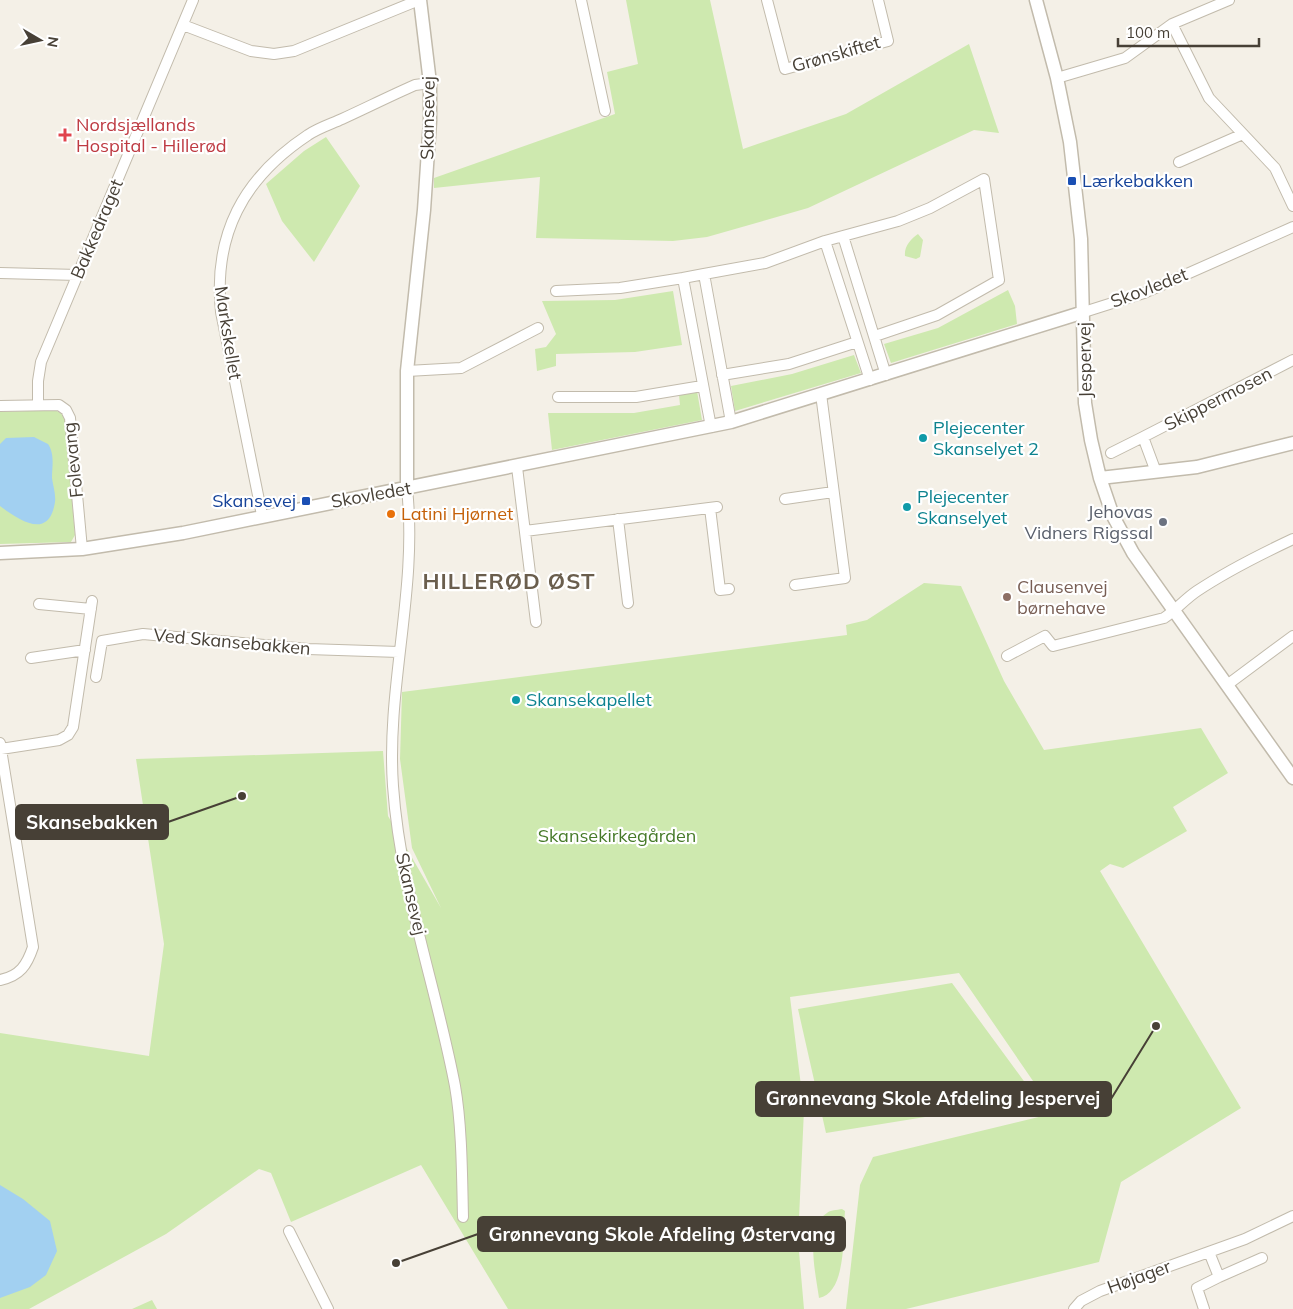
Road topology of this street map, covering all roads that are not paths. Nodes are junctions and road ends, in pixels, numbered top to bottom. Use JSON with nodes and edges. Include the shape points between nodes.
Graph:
{"nodes":[{"id":1,"x":193,"y":0,"type":"edge"},
{"id":2,"x":420,"y":0,"type":"edge"},
{"id":3,"x":581,"y":0,"type":"edge"},
{"id":4,"x":767,"y":0,"type":"edge"},
{"id":5,"x":878,"y":0,"type":"edge"},
{"id":6,"x":1036,"y":0,"type":"edge"},
{"id":7,"x":1229,"y":0,"type":"edge"},
{"id":8,"x":1172,"y":24,"type":"junction"},
{"id":9,"x":182,"y":25,"type":"junction"},
{"id":10,"x":1057,"y":78,"type":"junction"},
{"id":11,"x":430,"y":82,"type":"junction"},
{"id":12,"x":605,"y":111,"type":"dead end"},
{"id":13,"x":1243,"y":134,"type":"junction"},
{"id":14,"x":1178,"y":162,"type":"dead end"},
{"id":15,"x":1293,"y":206,"type":"edge"},
{"id":16,"x":1293,"y":227,"type":"edge"},
{"id":17,"x":843,"y":236,"type":"junction"},
{"id":18,"x":825,"y":241,"type":"junction"},
{"id":19,"x":0,"y":273,"type":"edge"},
{"id":20,"x":704,"y":274,"type":"junction"},
{"id":21,"x":78,"y":275,"type":"junction"},
{"id":22,"x":683,"y":278,"type":"junction"},
{"id":23,"x":556,"y":291,"type":"dead end"},
{"id":24,"x":1084,"y":312,"type":"junction"},
{"id":25,"x":538,"y":328,"type":"dead end"},
{"id":26,"x":875,"y":336,"type":"junction"},
{"id":27,"x":857,"y":342,"type":"junction"},
{"id":28,"x":1293,"y":360,"type":"edge"},
{"id":29,"x":407,"y":371,"type":"junction"},
{"id":30,"x":722,"y":375,"type":"junction"},
{"id":31,"x":886,"y":375,"type":"junction"},
{"id":32,"x":870,"y":380,"type":"junction"},
{"id":33,"x":702,"y":386,"type":"junction"},
{"id":34,"x":821,"y":394,"type":"junction"},
{"id":35,"x":558,"y":397,"type":"dead end"},
{"id":36,"x":38,"y":405,"type":"junction"},
{"id":37,"x":0,"y":406,"type":"edge"},
{"id":38,"x":731,"y":422,"type":"junction"},
{"id":39,"x":711,"y":427,"type":"junction"},
{"id":40,"x":1143,"y":437,"type":"junction"},
{"id":41,"x":1293,"y":443,"type":"edge"},
{"id":42,"x":1111,"y":453,"type":"dead end"},
{"id":43,"x":517,"y":467,"type":"junction"},
{"id":44,"x":1156,"y":472,"type":"junction"},
{"id":45,"x":1100,"y":478,"type":"junction"},
{"id":46,"x":406,"y":489,"type":"junction"},
{"id":47,"x":833,"y":492,"type":"junction"},
{"id":48,"x":785,"y":499,"type":"dead end"},
{"id":49,"x":262,"y":516,"type":"junction"},
{"id":50,"x":618,"y":519,"type":"junction"},
{"id":51,"x":525,"y":531,"type":"junction"},
{"id":52,"x":1293,"y":540,"type":"edge"},
{"id":53,"x":82,"y":549,"type":"junction"},
{"id":54,"x":0,"y":553,"type":"edge"},
{"id":55,"x":795,"y":585,"type":"dead end"},
{"id":56,"x":729,"y":589,"type":"dead end"},
{"id":57,"x":628,"y":602,"type":"dead end"},
{"id":58,"x":39,"y":604,"type":"dead end"},
{"id":59,"x":1174,"y":612,"type":"junction"},
{"id":60,"x":536,"y":622,"type":"dead end"},
{"id":61,"x":1293,"y":636,"type":"edge"},
{"id":62,"x":85,"y":650,"type":"junction"},
{"id":63,"x":399,"y":652,"type":"junction"},
{"id":64,"x":1007,"y":656,"type":"dead end"},
{"id":65,"x":31,"y":658,"type":"dead end"},
{"id":66,"x":96,"y":677,"type":"dead end"},
{"id":67,"x":1227,"y":685,"type":"junction"},
{"id":68,"x":1,"y":746,"type":"edge"},
{"id":69,"x":1293,"y":778,"type":"edge"},
{"id":70,"x":0,"y":980,"type":"edge"},
{"id":71,"x":1293,"y":1216,"type":"edge"},
{"id":72,"x":463,"y":1218,"type":"dead end"},
{"id":73,"x":289,"y":1231,"type":"dead end"},
{"id":74,"x":1208,"y":1252,"type":"junction"},
{"id":75,"x":1262,"y":1258,"type":"dead end"},
{"id":76,"x":1219,"y":1277,"type":"junction"},
{"id":77,"x":328,"y":1309,"type":"edge"},
{"id":78,"x":1074,"y":1309,"type":"edge"},
{"id":79,"x":1204,"y":1309,"type":"edge"}],
"edges":[{"from":1,"to":9,"type":"street","name":"Bakkedraget"},
{"from":2,"to":9,"type":"street","via":[[294,50],[274,54],[251,51]]},
{"from":2,"to":11,"type":"street","name":"Skansevej"},
{"from":3,"to":12,"type":"street"},
{"from":4,"to":5,"type":"street","name":"Grønskiftet","via":[[784,69],[888,40]]},
{"from":6,"to":10,"type":"street","name":"Jespervej"},
{"from":7,"to":8,"type":"street"},
{"from":8,"to":10,"type":"street","via":[[1125,58]]},
{"from":8,"to":13,"type":"street","via":[[1209,98]]},
{"from":9,"to":21,"type":"street","name":"Bakkedraget"},
{"from":10,"to":24,"type":"street","name":"Jespervej","via":[[1075,185]]},
{"from":11,"to":29,"type":"street","name":"Skansevej","via":[[424,210]]},
{"from":11,"to":49,"type":"street","name":"Markskellet","via":[[415,85],[302,139],[256,179],[241,201],[227,232],[218,285],[221,312]]},
{"from":13,"to":14,"type":"street"},
{"from":13,"to":15,"type":"street","via":[[1275,168]]},
{"from":16,"to":24,"type":"street","name":"Skovledet","via":[[1144,293]]},
{"from":17,"to":18,"type":"street"},
{"from":17,"to":26,"type":"street"},
{"from":17,"to":26,"type":"street","via":[[930,208],[984,179],[999,280],[936,315]]},
{"from":18,"to":20,"type":"street","via":[[765,263]]},
{"from":18,"to":27,"type":"street"},
{"from":19,"to":21,"type":"street"},
{"from":20,"to":22,"type":"street"},
{"from":20,"to":30,"type":"street"},
{"from":21,"to":36,"type":"street","name":"Bakkedraget","via":[[42,362]]},
{"from":22,"to":23,"type":"street","via":[[620,288]]},
{"from":22,"to":33,"type":"street"},
{"from":24,"to":31,"type":"street","name":"Skovledet"},
{"from":24,"to":45,"type":"street","name":"Jespervej","via":[[1085,403]]},
{"from":25,"to":29,"type":"street","via":[[461,368]]},
{"from":26,"to":31,"type":"street"},
{"from":27,"to":30,"type":"street","via":[[789,364]]},
{"from":27,"to":32,"type":"street"},
{"from":28,"to":40,"type":"street","name":"Skippermosen"},
{"from":29,"to":46,"type":"street","name":"Skansevej"},
{"from":30,"to":38,"type":"street"},
{"from":31,"to":32,"type":"street","name":"Skovledet"},
{"from":32,"to":34,"type":"street","name":"Skovledet"},
{"from":33,"to":35,"type":"street","via":[[636,397]]},
{"from":33,"to":39,"type":"street"},
{"from":34,"to":38,"type":"street","name":"Skovledet"},
{"from":34,"to":47,"type":"street"},
{"from":36,"to":37,"type":"street","name":"Folevang"},
{"from":36,"to":53,"type":"street","name":"Folevang","via":[[59,405],[70,418]]},
{"from":38,"to":39,"type":"street","name":"Skovledet"},
{"from":39,"to":43,"type":"street","name":"Skovledet"},
{"from":40,"to":42,"type":"street","name":"Skippermosen"},
{"from":40,"to":44,"type":"street","name":"Skippermosen"},
{"from":41,"to":44,"type":"street","via":[[1197,467]]},
{"from":43,"to":46,"type":"street","name":"Skovledet"},
{"from":43,"to":51,"type":"street"},
{"from":44,"to":45,"type":"street"},
{"from":45,"to":59,"type":"street","name":"Jespervej","via":[[1113,516],[1130,548]]},
{"from":46,"to":49,"type":"street","name":"Skovledet"},
{"from":46,"to":63,"type":"street","name":"Skansevej","via":[[408,564]]},
{"from":47,"to":48,"type":"street"},
{"from":47,"to":55,"type":"street","via":[[844,578]]},
{"from":49,"to":53,"type":"street","name":"Skovledet"},
{"from":50,"to":51,"type":"street"},
{"from":50,"to":56,"type":"street","via":[[714,507],[720,590]]},
{"from":50,"to":57,"type":"street"},
{"from":51,"to":60,"type":"street"},
{"from":52,"to":59,"type":"street","via":[[1219,578],[1182,602]]},
{"from":53,"to":54,"type":"street","name":"Skovledet"},
{"from":58,"to":62,"type":"street","via":[[92,605]]},
{"from":59,"to":64,"type":"street","via":[[1164,618],[1053,646],[1045,636]]},
{"from":59,"to":67,"type":"street","name":"Jespervej"},
{"from":61,"to":67,"type":"street"},
{"from":62,"to":65,"type":"street"},
{"from":62,"to":68,"type":"street","via":[[73,727],[68,736],[60,740]]},
{"from":63,"to":66,"type":"street","name":"Ved Skansebakken","via":[[308,649],[143,634],[102,641]]},
{"from":63,"to":72,"type":"street","name":"Skansevej","via":[[391,752],[397,829],[455,1088]]},
{"from":67,"to":69,"type":"street","name":"Jespervej"},
{"from":68,"to":70,"type":"street","via":[[33,947],[22,971]]},
{"from":71,"to":74,"type":"street","name":"Højager"},
{"from":73,"to":77,"type":"street"},
{"from":74,"to":76,"type":"street"},
{"from":74,"to":78,"type":"street","name":"Højager","via":[[1100,1291]]},
{"from":75,"to":76,"type":"street"},
{"from":76,"to":79,"type":"street","via":[[1197,1288]]}]}
